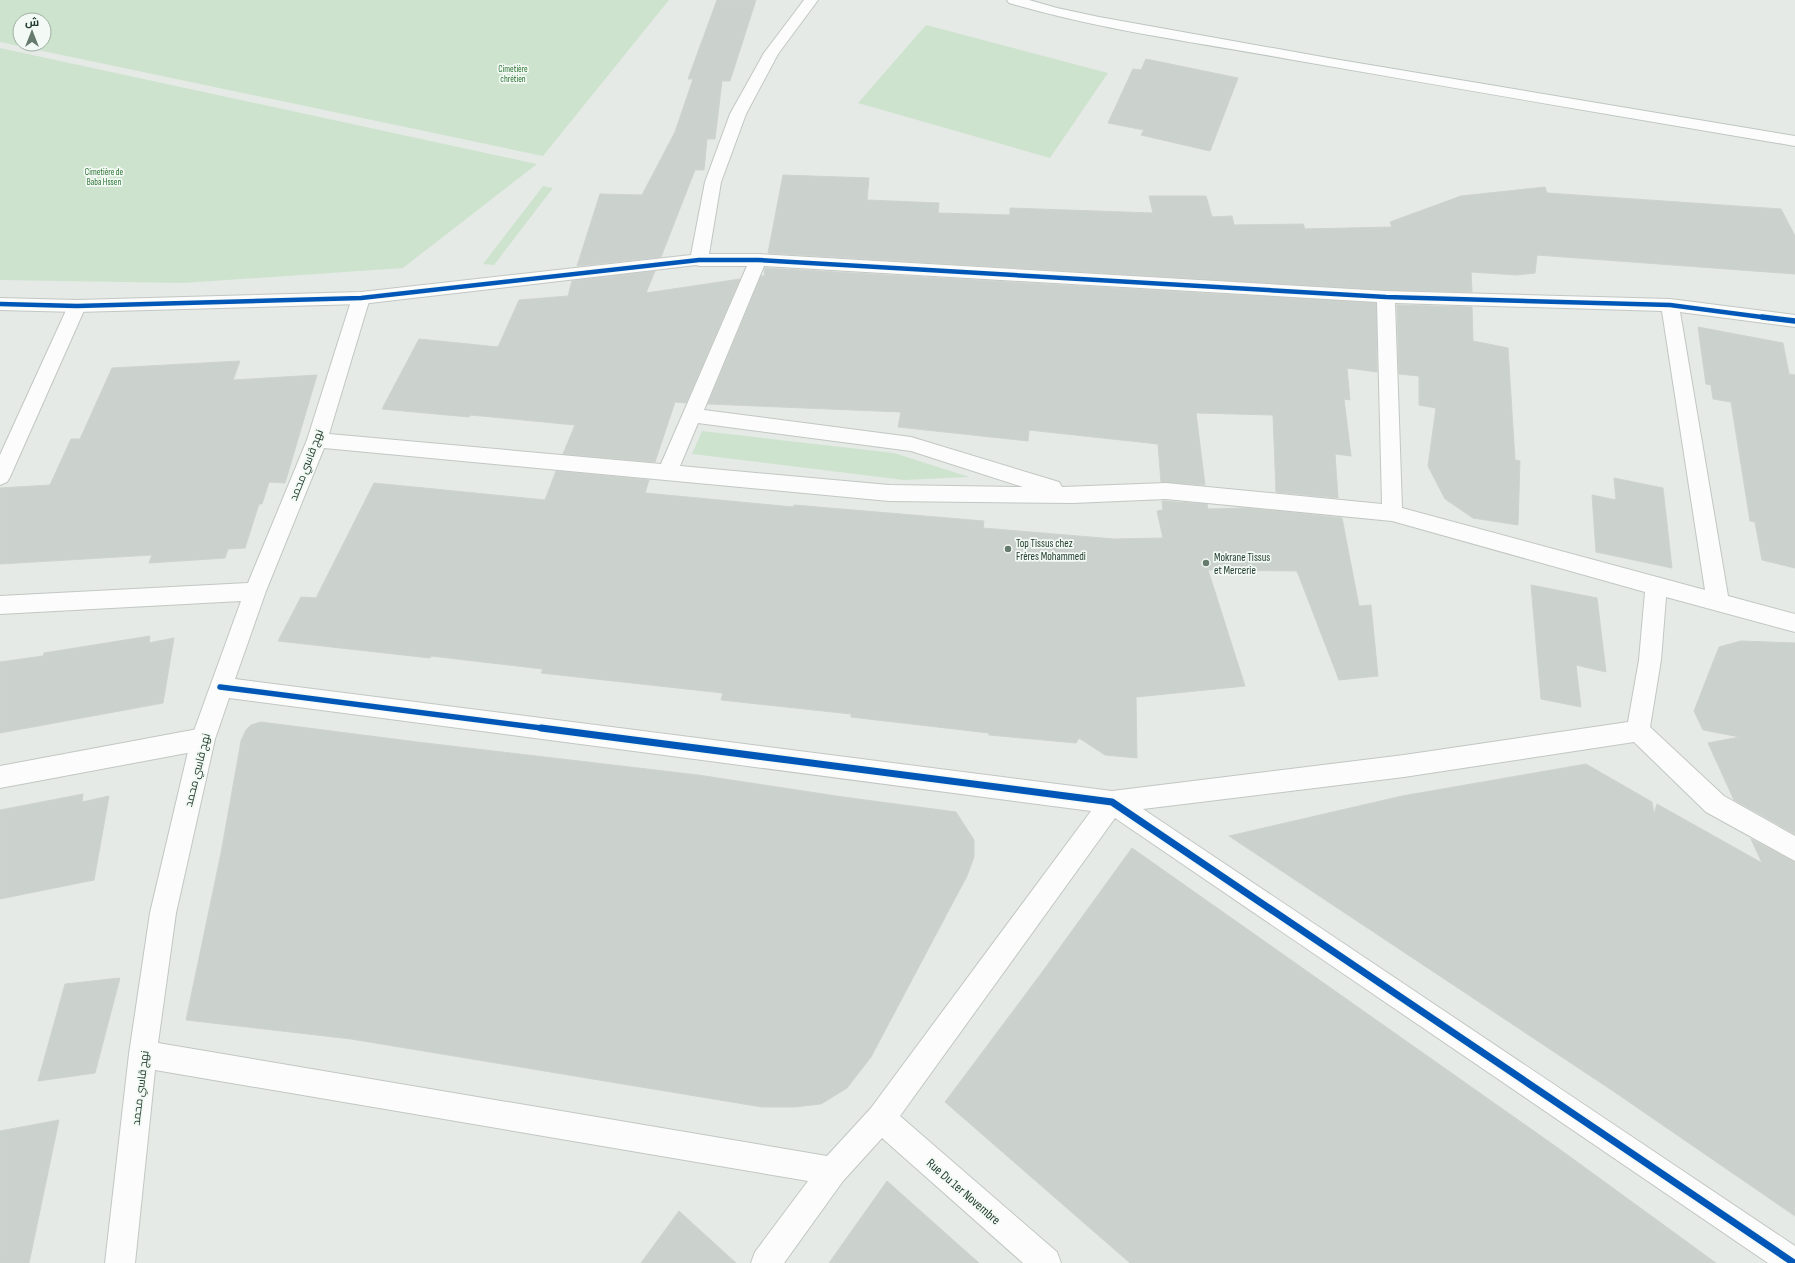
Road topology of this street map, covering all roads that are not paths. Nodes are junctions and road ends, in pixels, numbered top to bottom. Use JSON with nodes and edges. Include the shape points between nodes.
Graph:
{"nodes":[{"id":1,"x":811,"y":0,"type":"edge"},
{"id":2,"x":1014,"y":0,"type":"edge"},
{"id":3,"x":1795,"y":141,"type":"edge"},
{"id":4,"x":699,"y":260,"type":"junction"},
{"id":5,"x":758,"y":260,"type":"junction"},
{"id":6,"x":1386,"y":297,"type":"junction"},
{"id":7,"x":361,"y":298,"type":"junction"},
{"id":8,"x":0,"y":304,"type":"edge"},
{"id":9,"x":1670,"y":305,"type":"junction"},
{"id":10,"x":77,"y":306,"type":"junction"},
{"id":11,"x":1795,"y":321,"type":"edge"},
{"id":12,"x":692,"y":415,"type":"junction"},
{"id":13,"x":317,"y":440,"type":"junction"},
{"id":14,"x":668,"y":472,"type":"junction"},
{"id":15,"x":0,"y":477,"type":"edge"},
{"id":16,"x":1073,"y":495,"type":"junction"},
{"id":17,"x":1392,"y":513,"type":"junction"},
{"id":18,"x":1656,"y":586,"type":"junction"},
{"id":19,"x":255,"y":590,"type":"junction"},
{"id":20,"x":1718,"y":603,"type":"junction"},
{"id":21,"x":0,"y":605,"type":"edge"},
{"id":22,"x":1795,"y":623,"type":"edge"},
{"id":23,"x":220,"y":687,"type":"junction"},
{"id":24,"x":1638,"y":731,"type":"junction"},
{"id":25,"x":203,"y":739,"type":"junction"},
{"id":26,"x":0,"y":777,"type":"edge"},
{"id":27,"x":1112,"y":802,"type":"junction"},
{"id":28,"x":1795,"y":849,"type":"edge"},
{"id":29,"x":144,"y":1054,"type":"junction"},
{"id":30,"x":881,"y":1118,"type":"junction"},
{"id":31,"x":833,"y":1171,"type":"junction"},
{"id":32,"x":120,"y":1263,"type":"edge"},
{"id":33,"x":766,"y":1263,"type":"edge"},
{"id":34,"x":1046,"y":1263,"type":"edge"},
{"id":35,"x":1794,"y":1263,"type":"edge"}],
"edges":[{"from":1,"to":4,"type":"street","via":[[771,53],[738,114],[713,182]]},
{"from":2,"to":3,"type":"street","via":[[1107,23]]},
{"from":4,"to":5,"type":"street"},
{"from":4,"to":7,"type":"street"},
{"from":5,"to":6,"type":"street"},
{"from":5,"to":12,"type":"street"},
{"from":6,"to":9,"type":"street"},
{"from":6,"to":17,"type":"street"},
{"from":7,"to":10,"type":"street"},
{"from":7,"to":13,"type":"street","name":"نهج قاسي محمد"},
{"from":8,"to":10,"type":"street"},
{"from":9,"to":11,"type":"street"},
{"from":9,"to":20,"type":"street"},
{"from":10,"to":15,"type":"street"},
{"from":12,"to":14,"type":"street"},
{"from":12,"to":16,"type":"street","via":[[911,444]]},
{"from":13,"to":14,"type":"street"},
{"from":13,"to":19,"type":"street","name":"نهج قاسي محمد"},
{"from":14,"to":16,"type":"street","via":[[889,493]]},
{"from":16,"to":17,"type":"street","via":[[1166,491]]},
{"from":17,"to":18,"type":"street"},
{"from":18,"to":20,"type":"street"},
{"from":18,"to":24,"type":"street","via":[[1650,660]]},
{"from":19,"to":21,"type":"street"},
{"from":19,"to":23,"type":"street","name":"نهج قاسي محمد"},
{"from":20,"to":22,"type":"street"},
{"from":23,"to":25,"type":"street","name":"نهج قاسي محمد"},
{"from":23,"to":27,"type":"street"},
{"from":24,"to":27,"type":"street","via":[[1404,766]]},
{"from":24,"to":28,"type":"street","via":[[1715,804]]},
{"from":25,"to":26,"type":"street"},
{"from":25,"to":29,"type":"street","name":"نهج قاسي محمد","via":[[163,913]]},
{"from":27,"to":30,"type":"street"},
{"from":27,"to":35,"type":"street"},
{"from":29,"to":31,"type":"street"},
{"from":29,"to":32,"type":"street","name":"نهج قاسي محمد"},
{"from":30,"to":31,"type":"street"},
{"from":30,"to":34,"type":"street","name":"Rue Du 1er Novembre"},
{"from":31,"to":33,"type":"street"}]}
